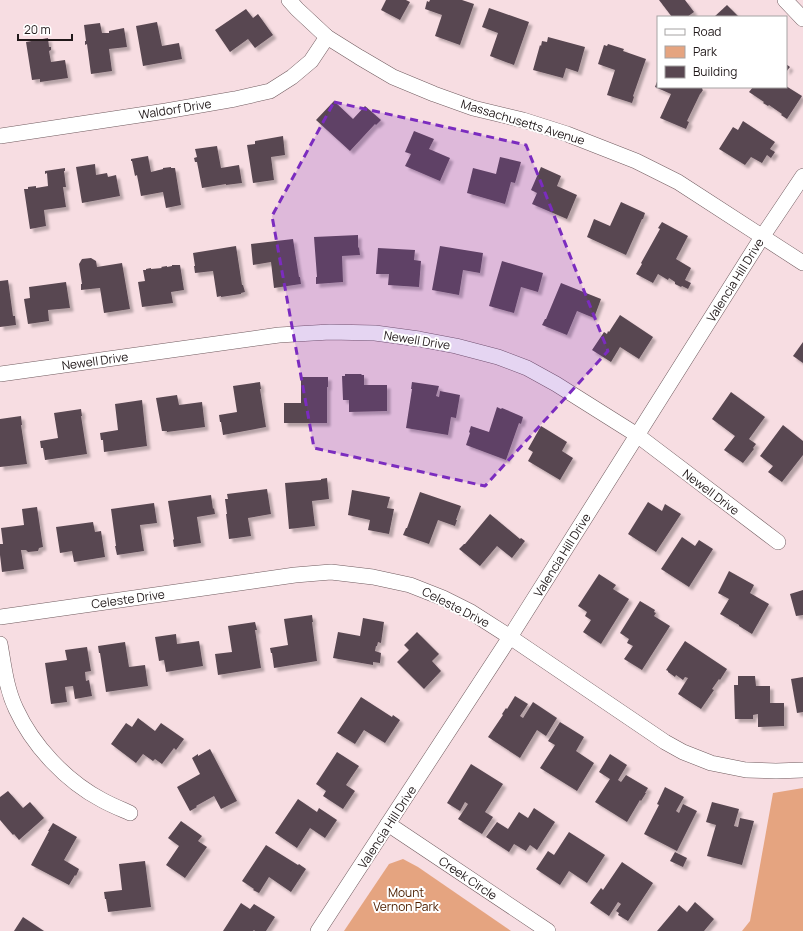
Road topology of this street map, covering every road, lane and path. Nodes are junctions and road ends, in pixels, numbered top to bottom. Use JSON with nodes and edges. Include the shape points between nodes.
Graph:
{"nodes":[{"id":1,"x":289,"y":0,"type":"edge"},
{"id":2,"x":785,"y":0,"type":"edge"},
{"id":3,"x":803,"y":19,"type":"edge"},
{"id":4,"x":327,"y":37,"type":"junction"},
{"id":5,"x":0,"y":136,"type":"edge"},
{"id":6,"x":803,"y":176,"type":"edge"},
{"id":7,"x":762,"y":237,"type":"junction"},
{"id":8,"x":803,"y":263,"type":"edge"},
{"id":9,"x":0,"y":374,"type":"edge"},
{"id":10,"x":637,"y":435,"type":"junction"},
{"id":11,"x":778,"y":542,"type":"dead end"},
{"id":12,"x":0,"y":617,"type":"edge"},
{"id":13,"x":510,"y":637,"type":"junction"},
{"id":14,"x":0,"y":644,"type":"edge"},
{"id":15,"x":803,"y":770,"type":"edge"},
{"id":16,"x":130,"y":813,"type":"dead end"},
{"id":17,"x":388,"y":824,"type":"junction"},
{"id":18,"x":318,"y":931,"type":"edge"},
{"id":19,"x":548,"y":931,"type":"edge"}],
"edges":[{"from":1,"to":4,"type":"street","name":"Massachusetts Avenue"},
{"from":2,"to":3,"type":"street"},
{"from":4,"to":5,"type":"street","name":"Waldorf Drive","via":[[311,61],[270,91],[173,110]]},
{"from":4,"to":7,"type":"street","name":"Massachusetts Avenue","via":[[393,77],[434,94],[473,108],[567,134],[636,161],[678,182]]},
{"from":6,"to":7,"type":"street","name":"Valencia Hill Drive"},
{"from":7,"to":8,"type":"street","name":"Massachusetts Avenue"},
{"from":7,"to":10,"type":"street","name":"Valencia Hill Drive"},
{"from":9,"to":10,"type":"street","name":"Newell Drive","via":[[279,335],[374,333],[456,346],[527,368]]},
{"from":10,"to":11,"type":"street","name":"Newell Drive"},
{"from":10,"to":13,"type":"street","name":"Valencia Hill Drive"},
{"from":12,"to":13,"type":"street","name":"Celeste Drive","via":[[331,572],[410,584],[464,608]]},
{"from":13,"to":15,"type":"street","name":"Celeste Drive","via":[[683,752],[711,763],[746,770]]},
{"from":13,"to":17,"type":"street","name":"Valencia Hill Drive"},
{"from":14,"to":16,"type":"street","via":[[6,680],[15,708],[31,736],[54,764],[80,786]]},
{"from":17,"to":18,"type":"street","name":"Valencia Hill Drive"},
{"from":17,"to":19,"type":"street","name":"Creek Circle"}]}
